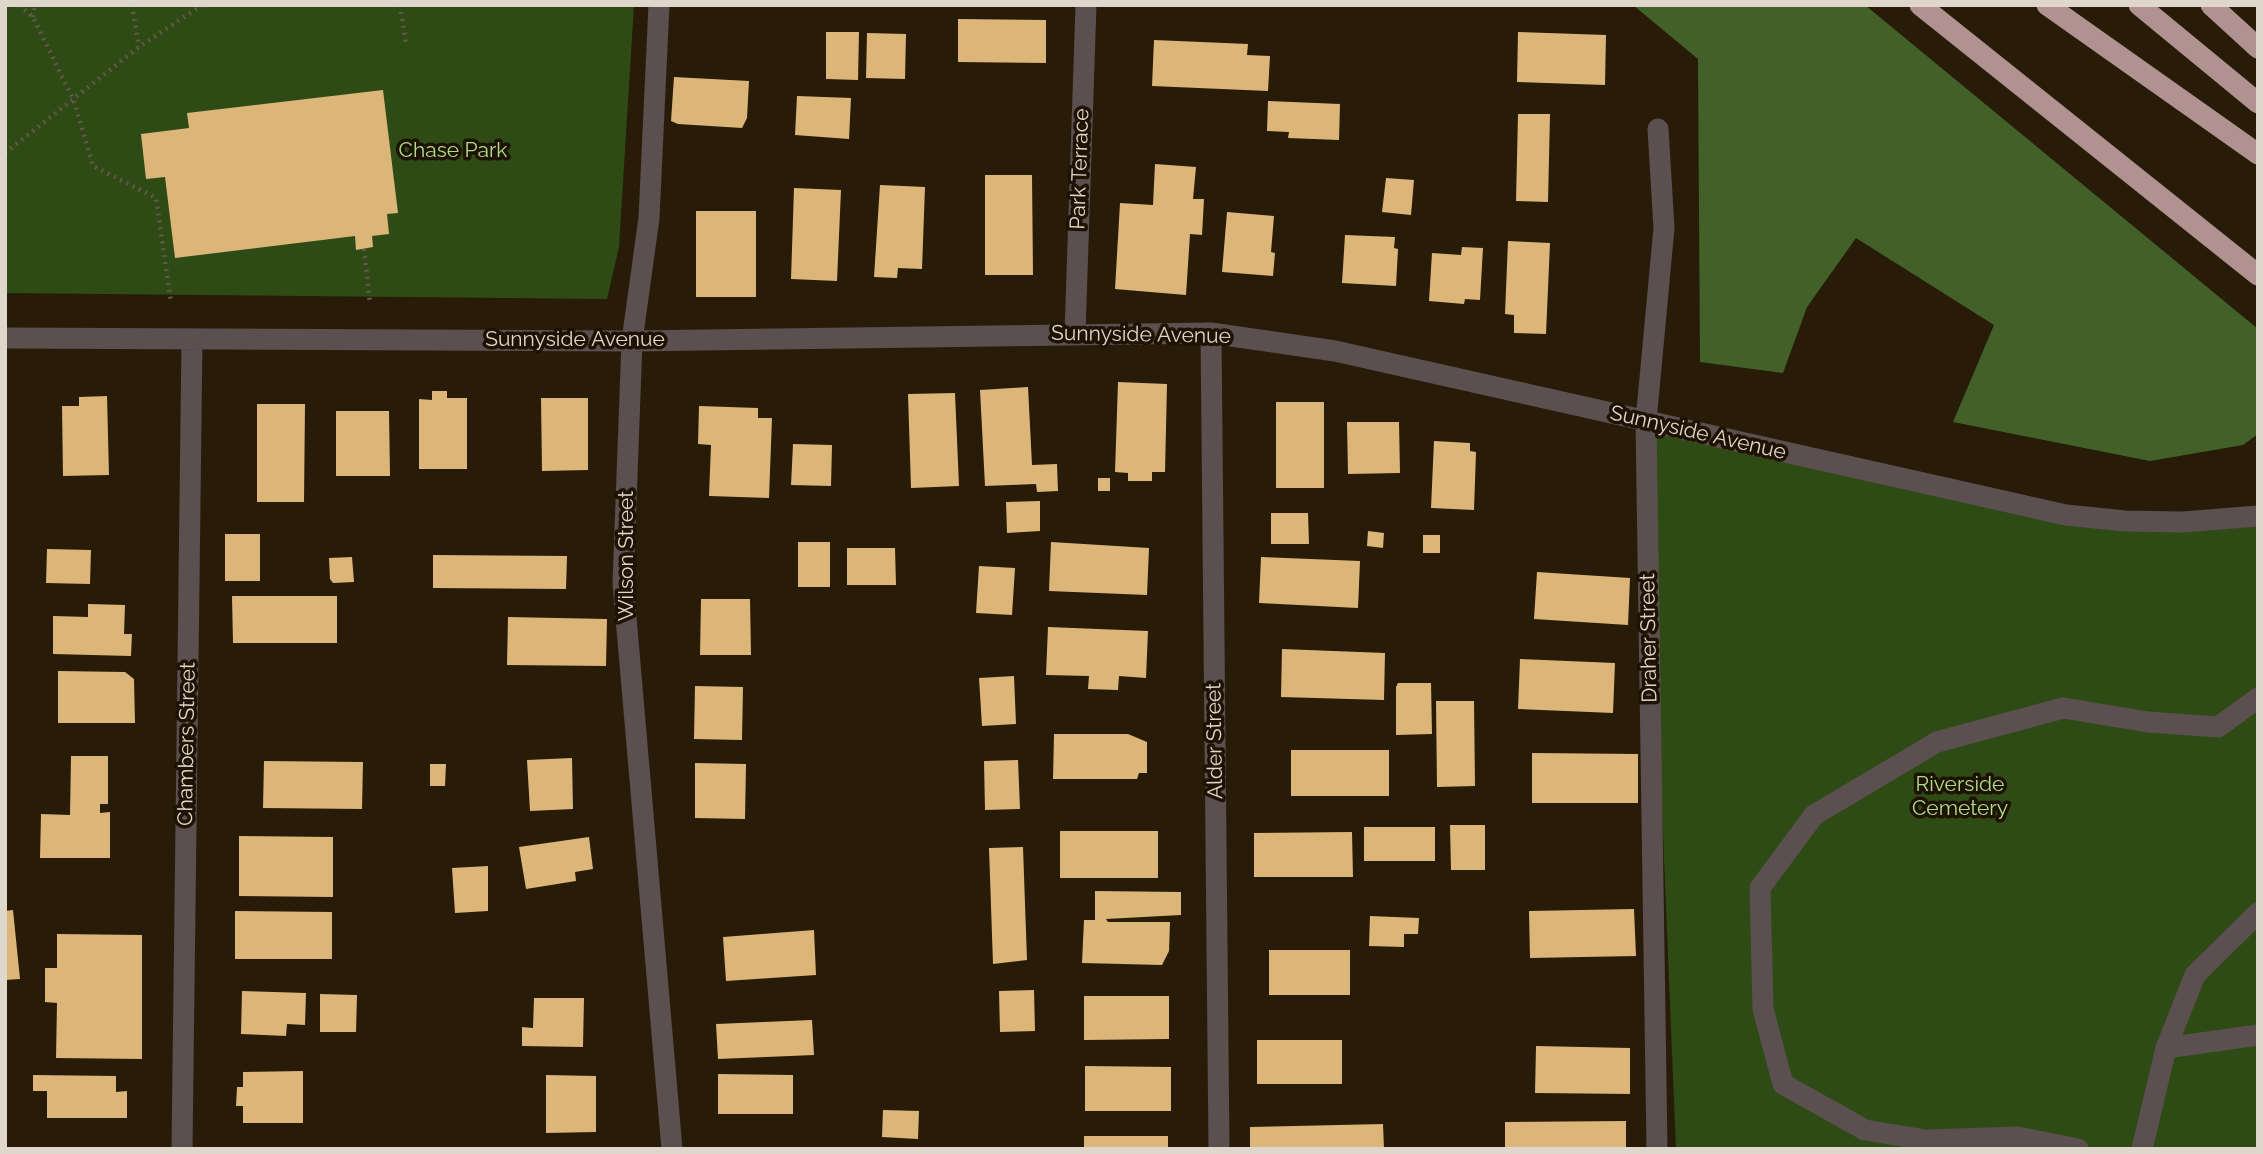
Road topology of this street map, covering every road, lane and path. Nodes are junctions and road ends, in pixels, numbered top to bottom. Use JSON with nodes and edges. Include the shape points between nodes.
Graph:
{"nodes":[{"id":1,"x":19,"y":5,"type":"edge"},
{"id":2,"x":35,"y":5,"type":"edge"},
{"id":3,"x":132,"y":5,"type":"edge"},
{"id":4,"x":202,"y":5,"type":"edge"},
{"id":5,"x":400,"y":5,"type":"edge"},
{"id":6,"x":659,"y":5,"type":"edge"},
{"id":7,"x":1086,"y":5,"type":"edge"},
{"id":8,"x":1920,"y":5,"type":"edge"},
{"id":9,"x":2047,"y":5,"type":"edge"},
{"id":10,"x":2139,"y":5,"type":"edge"},
{"id":11,"x":2211,"y":5,"type":"edge"},
{"id":12,"x":33,"y":17,"type":"junction"},
{"id":13,"x":406,"y":43,"type":"dead end"},
{"id":14,"x":139,"y":47,"type":"junction"},
{"id":15,"x":2258,"y":48,"type":"edge"},
{"id":16,"x":74,"y":101,"type":"junction"},
{"id":17,"x":2258,"y":103,"type":"edge"},
{"id":18,"x":1658,"y":129,"type":"dead end"},
{"id":19,"x":5,"y":153,"type":"edge"},
{"id":20,"x":2258,"y":154,"type":"edge"},
{"id":21,"x":364,"y":249,"type":"dead end"},
{"id":22,"x":2258,"y":275,"type":"edge"},
{"id":23,"x":171,"y":302,"type":"dead end"},
{"id":24,"x":370,"y":303,"type":"dead end"},
{"id":25,"x":1074,"y":333,"type":"junction"},
{"id":26,"x":1211,"y":333,"type":"junction"},
{"id":27,"x":5,"y":338,"type":"edge"},
{"id":28,"x":192,"y":339,"type":"junction"},
{"id":29,"x":632,"y":341,"type":"junction"},
{"id":30,"x":1646,"y":421,"type":"junction"},
{"id":31,"x":2258,"y":516,"type":"edge"},
{"id":32,"x":2258,"y":698,"type":"edge"},
{"id":33,"x":2258,"y":913,"type":"edge"},
{"id":34,"x":2258,"y":1035,"type":"edge"},
{"id":35,"x":2166,"y":1048,"type":"junction"},
{"id":36,"x":1870,"y":1140,"type":"edge"},
{"id":37,"x":1923,"y":1144,"type":"edge"},
{"id":38,"x":181,"y":1149,"type":"edge"},
{"id":39,"x":672,"y":1149,"type":"edge"},
{"id":40,"x":1219,"y":1149,"type":"edge"},
{"id":41,"x":1657,"y":1149,"type":"edge"},
{"id":42,"x":2078,"y":1149,"type":"edge"},
{"id":43,"x":2142,"y":1149,"type":"edge"}],
"edges":[{"from":1,"to":12,"type":"path"},
{"from":2,"to":12,"type":"path"},
{"from":3,"to":14,"type":"path"},
{"from":4,"to":14,"type":"path"},
{"from":5,"to":13,"type":"path"},
{"from":6,"to":29,"type":"street","name":"Wilson Street","via":[[649,218]]},
{"from":7,"to":25,"type":"street","name":"Park Terrace"},
{"from":8,"to":22,"type":"highway"},
{"from":9,"to":20,"type":"highway"},
{"from":10,"to":17,"type":"highway"},
{"from":11,"to":15,"type":"highway"},
{"from":12,"to":16,"type":"path"},
{"from":14,"to":16,"type":"path"},
{"from":16,"to":19,"type":"path"},
{"from":16,"to":23,"type":"path","via":[[93,166],[156,198]]},
{"from":18,"to":30,"type":"street","name":"Draher Street","via":[[1664,228]]},
{"from":21,"to":24,"type":"path"},
{"from":25,"to":26,"type":"street","name":"Sunnyside Avenue"},
{"from":25,"to":29,"type":"street","name":"Sunnyside Avenue"},
{"from":26,"to":30,"type":"street","name":"Sunnyside Avenue","via":[[1335,351]]},
{"from":26,"to":40,"type":"street","name":"Alder Street"},
{"from":27,"to":28,"type":"street","name":"Sunnyside Avenue"},
{"from":28,"to":29,"type":"street","name":"Sunnyside Avenue"},
{"from":28,"to":38,"type":"street","name":"Chambers Street"},
{"from":29,"to":39,"type":"street","name":"Wilson Street","via":[[623,583]]},
{"from":30,"to":31,"type":"street","name":"Sunnyside Avenue","via":[[2066,515],[2183,522]]},
{"from":30,"to":41,"type":"street","name":"Draher Street"},
{"from":32,"to":36,"type":"street","via":[[2218,727],[2148,722],[2063,708],[1937,742],[1814,815],[1760,888],[1763,1009],[1783,1084]]},
{"from":33,"to":35,"type":"street","via":[[2195,975]]},
{"from":34,"to":35,"type":"street"},
{"from":35,"to":43,"type":"street"},
{"from":36,"to":37,"type":"street"},
{"from":37,"to":42,"type":"street","via":[[2018,1137]]}]}
